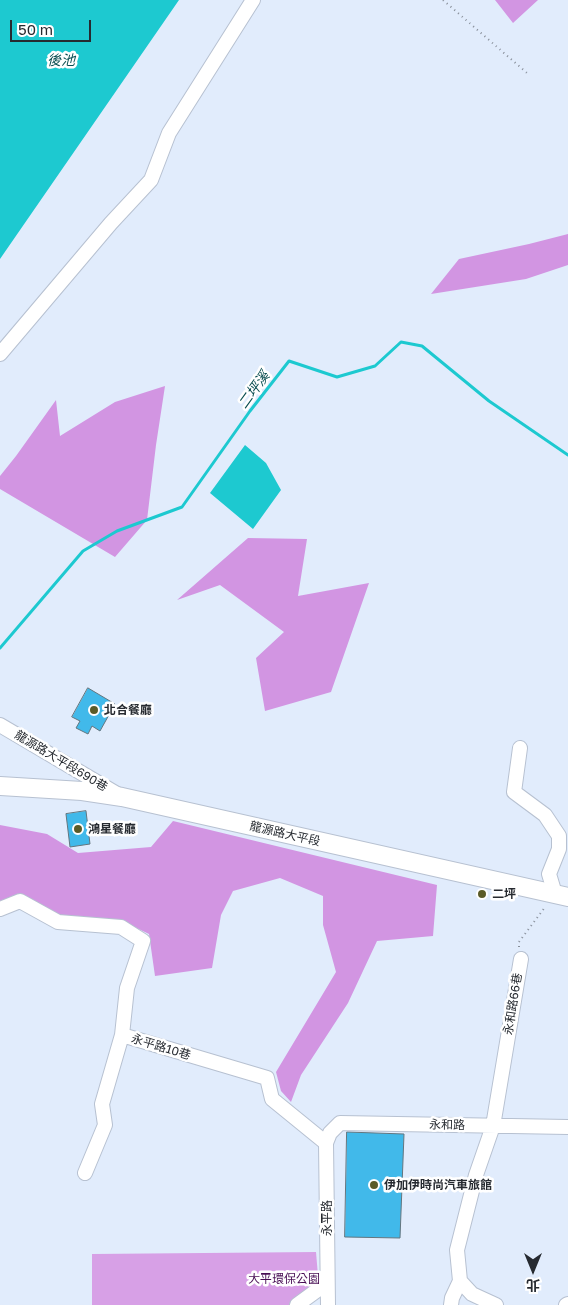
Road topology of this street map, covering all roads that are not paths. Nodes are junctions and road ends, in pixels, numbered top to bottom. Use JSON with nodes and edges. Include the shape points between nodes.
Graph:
{"nodes":[{"id":1,"x":253,"y":0,"type":"edge"},
{"id":2,"x":0,"y":354,"type":"edge"},
{"id":3,"x":0,"y":725,"type":"edge"},
{"id":4,"x":520,"y":748,"type":"dead end"},
{"id":5,"x":0,"y":786,"type":"edge"},
{"id":6,"x":122,"y":797,"type":"junction"},
{"id":7,"x":561,"y":896,"type":"edge"},
{"id":8,"x":0,"y":909,"type":"edge"},
{"id":9,"x":520,"y":959,"type":"road end"},
{"id":10,"x":122,"y":1035,"type":"junction"},
{"id":11,"x":493,"y":1126,"type":"junction"},
{"id":12,"x":568,"y":1127,"type":"edge"},
{"id":13,"x":328,"y":1138,"type":"junction"},
{"id":14,"x":86,"y":1172,"type":"dead end"},
{"id":15,"x":460,"y":1281,"type":"junction"},
{"id":16,"x":327,"y":1283,"type":"junction"},
{"id":17,"x":297,"y":1305,"type":"edge"},
{"id":18,"x":328,"y":1305,"type":"edge"},
{"id":19,"x":451,"y":1305,"type":"edge"},
{"id":20,"x":496,"y":1305,"type":"edge"}],
"edges":[{"from":1,"to":2,"type":"street","via":[[169,133],[151,180]]},
{"from":3,"to":6,"type":"street","name":"龍源路大平段690巷"},
{"from":4,"to":7,"type":"street","via":[[514,792],[545,815],[559,836],[559,849],[549,874]]},
{"from":5,"to":6,"type":"main road","name":"龍源路大平段"},
{"from":6,"to":7,"type":"main road","name":"龍源路大平段"},
{"from":8,"to":10,"type":"street","name":"永平路10巷","via":[[20,901],[58,922],[121,927],[143,941],[127,988]]},
{"from":9,"to":11,"type":"street","name":"永和路66巷"},
{"from":10,"to":13,"type":"street","name":"永平路10巷","via":[[267,1078],[272,1099]]},
{"from":10,"to":14,"type":"street","via":[[102,1104],[105,1125]]},
{"from":11,"to":12,"type":"street","name":"永和路"},
{"from":11,"to":13,"type":"street","name":"永和路","via":[[340,1123]]},
{"from":11,"to":15,"type":"street","name":"永和路66巷","via":[[476,1174],[457,1250]]},
{"from":13,"to":16,"type":"street","name":"永平路"},
{"from":15,"to":19,"type":"street"},
{"from":15,"to":20,"type":"street","via":[[472,1294]]},
{"from":16,"to":17,"type":"street"},
{"from":16,"to":18,"type":"street","name":"永平路"}]}
